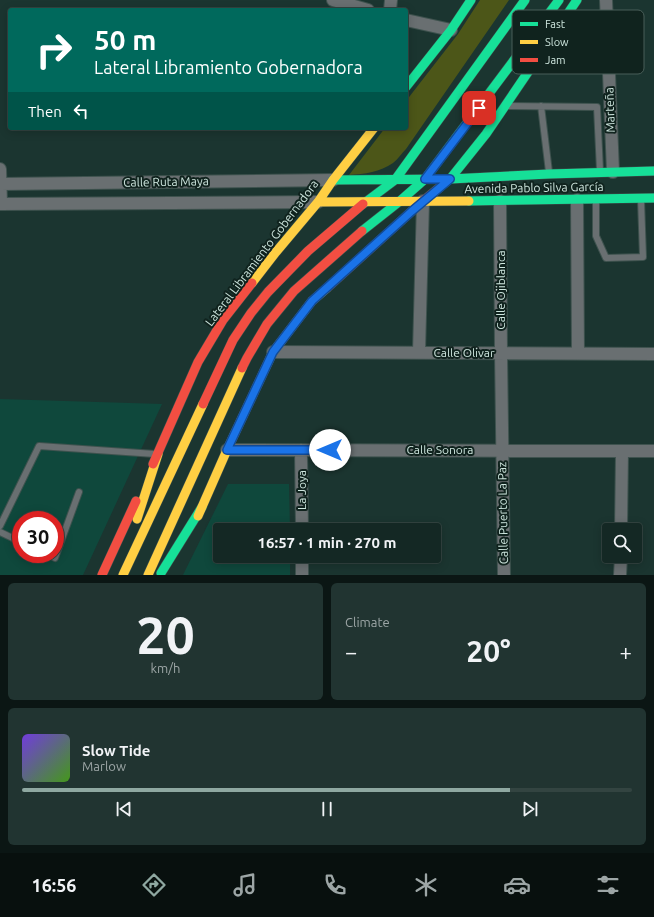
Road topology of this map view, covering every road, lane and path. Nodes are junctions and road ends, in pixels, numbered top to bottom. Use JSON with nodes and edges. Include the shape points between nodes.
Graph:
{"nodes":[{"id":1,"x":333,"y":0,"type":"edge"},
{"id":2,"x":471,"y":0,"type":"edge"},
{"id":3,"x":525,"y":0,"type":"edge"},
{"id":4,"x":559,"y":0,"type":"edge"},
{"id":5,"x":577,"y":0,"type":"edge"},
{"id":6,"x":361,"y":8,"type":"edge"},
{"id":7,"x":518,"y":10,"type":"edge"},
{"id":8,"x":552,"y":10,"type":"edge"},
{"id":9,"x":570,"y":10,"type":"edge"},
{"id":10,"x":512,"y":18,"type":"edge"},
{"id":11,"x":408,"y":20,"type":"edge"},
{"id":12,"x":451,"y":30,"type":"junction"},
{"id":13,"x":512,"y":63,"type":"edge"},
{"id":14,"x":527,"y":74,"type":"edge"},
{"id":15,"x":606,"y":74,"type":"edge"},
{"id":16,"x":408,"y":84,"type":"edge"},
{"id":17,"x":505,"y":106,"type":"junction"},
{"id":18,"x":541,"y":106,"type":"junction"},
{"id":19,"x":372,"y":130,"type":"edge"},
{"id":20,"x":0,"y":169,"type":"edge"},
{"id":21,"x":654,"y":171,"type":"edge"},
{"id":22,"x":606,"y":172,"type":"junction"},
{"id":23,"x":549,"y":174,"type":"junction"},
{"id":24,"x":425,"y":179,"type":"junction"},
{"id":25,"x":450,"y":179,"type":"junction"},
{"id":26,"x":333,"y":180,"type":"junction"},
{"id":27,"x":395,"y":180,"type":"junction"},
{"id":28,"x":0,"y":184,"type":"edge"},
{"id":29,"x":641,"y":198,"type":"junction"},
{"id":30,"x":654,"y":198,"type":"edge"},
{"id":31,"x":596,"y":199,"type":"junction"},
{"id":32,"x":577,"y":200,"type":"junction"},
{"id":33,"x":400,"y":201,"type":"junction"},
{"id":34,"x":423,"y":201,"type":"junction"},
{"id":35,"x":500,"y":201,"type":"junction"},
{"id":36,"x":318,"y":202,"type":"junction"},
{"id":37,"x":366,"y":202,"type":"junction"},
{"id":38,"x":1,"y":204,"type":"edge"},
{"id":39,"x":273,"y":352,"type":"junction"},
{"id":40,"x":419,"y":352,"type":"junction"},
{"id":41,"x":501,"y":353,"type":"junction"},
{"id":42,"x":578,"y":353,"type":"junction"},
{"id":43,"x":654,"y":354,"type":"edge"},
{"id":44,"x":227,"y":450,"type":"junction"},
{"id":45,"x":301,"y":450,"type":"junction"},
{"id":46,"x":503,"y":450,"type":"junction"},
{"id":47,"x":622,"y":451,"type":"junction"},
{"id":48,"x":654,"y":451,"type":"edge"},
{"id":49,"x":158,"y":454,"type":"junction"},
{"id":50,"x":79,"y":492,"type":"dead end"},
{"id":51,"x":202,"y":508,"type":"junction"},
{"id":52,"x":302,"y":523,"type":"edge"},
{"id":53,"x":621,"y":523,"type":"edge"},
{"id":54,"x":0,"y":526,"type":"edge"},
{"id":55,"x":0,"y":532,"type":"edge"},
{"id":56,"x":64,"y":533,"type":"edge"},
{"id":57,"x":12,"y":538,"type":"edge"},
{"id":58,"x":302,"y":563,"type":"edge"},
{"id":59,"x":620,"y":563,"type":"edge"},
{"id":60,"x":102,"y":575,"type":"edge"},
{"id":61,"x":119,"y":575,"type":"edge"},
{"id":62,"x":123,"y":575,"type":"edge"},
{"id":63,"x":148,"y":575,"type":"edge"},
{"id":64,"x":159,"y":575,"type":"edge"},
{"id":65,"x":168,"y":575,"type":"edge"},
{"id":66,"x":302,"y":575,"type":"edge"},
{"id":67,"x":504,"y":575,"type":"edge"},
{"id":68,"x":620,"y":575,"type":"edge"}],
"edges":[{"from":1,"to":6,"type":"street"},
{"from":2,"to":12,"type":"main road"},
{"from":3,"to":7,"type":"main road"},
{"from":4,"to":8,"type":"main road"},
{"from":5,"to":9,"type":"main road"},
{"from":10,"to":27,"type":"main road"},
{"from":11,"to":12,"type":"street"},
{"from":12,"to":16,"type":"main road"},
{"from":13,"to":24,"type":"main road"},
{"from":14,"to":17,"type":"main road"},
{"from":15,"to":22,"type":"street","name":"Marteña"},
{"from":17,"to":18,"type":"lane"},
{"from":17,"to":25,"type":"main road"},
{"from":18,"to":22,"type":"lane","via":[[597,107]]},
{"from":18,"to":23,"type":"lane"},
{"from":19,"to":26,"type":"main road","name":"Lateral Libramiento Gobernadora"},
{"from":20,"to":28,"type":"street"},
{"from":21,"to":22,"type":"main road","name":"Avenida Pablo Silva García"},
{"from":22,"to":23,"type":"main road","name":"Avenida Pablo Silva García"},
{"from":23,"to":25,"type":"main road","name":"Avenida Pablo Silva García"},
{"from":24,"to":25,"type":"main road","name":"Avenida Pablo Silva García"},
{"from":24,"to":27,"type":"main road","name":"Avenida Pablo Silva García"},
{"from":24,"to":33,"type":"main road"},
{"from":25,"to":34,"type":"main road"},
{"from":26,"to":27,"type":"main road","name":"Avenida Pablo Silva García"},
{"from":26,"to":28,"type":"street","name":"Calle Ruta Maya"},
{"from":26,"to":36,"type":"main road","name":"Lateral Libramiento Gobernadora"},
{"from":27,"to":37,"type":"main road"},
{"from":28,"to":38,"type":"street"},
{"from":29,"to":30,"type":"main road","name":"Avenida Pablo Silva García"},
{"from":29,"to":31,"type":"main road","name":"Avenida Pablo Silva García"},
{"from":29,"to":31,"type":"lane","via":[[643,257],[606,258],[596,236]]},
{"from":31,"to":32,"type":"main road","name":"Avenida Pablo Silva García"},
{"from":32,"to":35,"type":"main road","name":"Avenida Pablo Silva García"},
{"from":32,"to":42,"type":"street"},
{"from":33,"to":34,"type":"main road","name":"Avenida Pablo Silva García"},
{"from":33,"to":37,"type":"main road","name":"Avenida Pablo Silva García"},
{"from":33,"to":63,"type":"main road","via":[[354,237],[294,291],[267,324],[247,358]]},
{"from":34,"to":35,"type":"main road","name":"Avenida Pablo Silva García"},
{"from":34,"to":39,"type":"main road","via":[[312,301]]},
{"from":34,"to":40,"type":"street"},
{"from":35,"to":41,"type":"street","name":"Calle Ojiblanca"},
{"from":36,"to":37,"type":"main road","name":"Avenida Pablo Silva García"},
{"from":36,"to":38,"type":"street","name":"Calle Ruta Maya"},
{"from":36,"to":49,"type":"main road","name":"Lateral Libramiento Gobernadora","via":[[223,320],[198,362]]},
{"from":37,"to":62,"type":"main road","via":[[308,250],[268,292],[233,340]]},
{"from":39,"to":40,"type":"street","name":"Calle Olivar"},
{"from":39,"to":44,"type":"main road"},
{"from":40,"to":41,"type":"street","name":"Calle Olivar"},
{"from":41,"to":42,"type":"street","name":"Calle Olivar"},
{"from":41,"to":46,"type":"street","name":"Calle Ojiblanca"},
{"from":42,"to":43,"type":"street","name":"Calle Olivar"},
{"from":44,"to":45,"type":"street","name":"Calle Sonora"},
{"from":44,"to":51,"type":"main road"},
{"from":45,"to":46,"type":"street","name":"Calle Sonora"},
{"from":45,"to":52,"type":"street","name":"La Joya"},
{"from":46,"to":47,"type":"street","name":"Calle Sonora"},
{"from":46,"to":67,"type":"street","name":"Calle Puerto La Paz"},
{"from":47,"to":48,"type":"street","name":"Calle Sonora"},
{"from":47,"to":53,"type":"street"},
{"from":49,"to":54,"type":"lane","via":[[39,446]]},
{"from":49,"to":60,"type":"main road","name":"Lateral Libramiento Gobernadora"},
{"from":49,"to":61,"type":"main road"},
{"from":50,"to":56,"type":"lane"},
{"from":51,"to":64,"type":"main road"},
{"from":51,"to":65,"type":"main road"},
{"from":55,"to":57,"type":"lane"},
{"from":58,"to":66,"type":"street"},
{"from":59,"to":68,"type":"street"}]}
